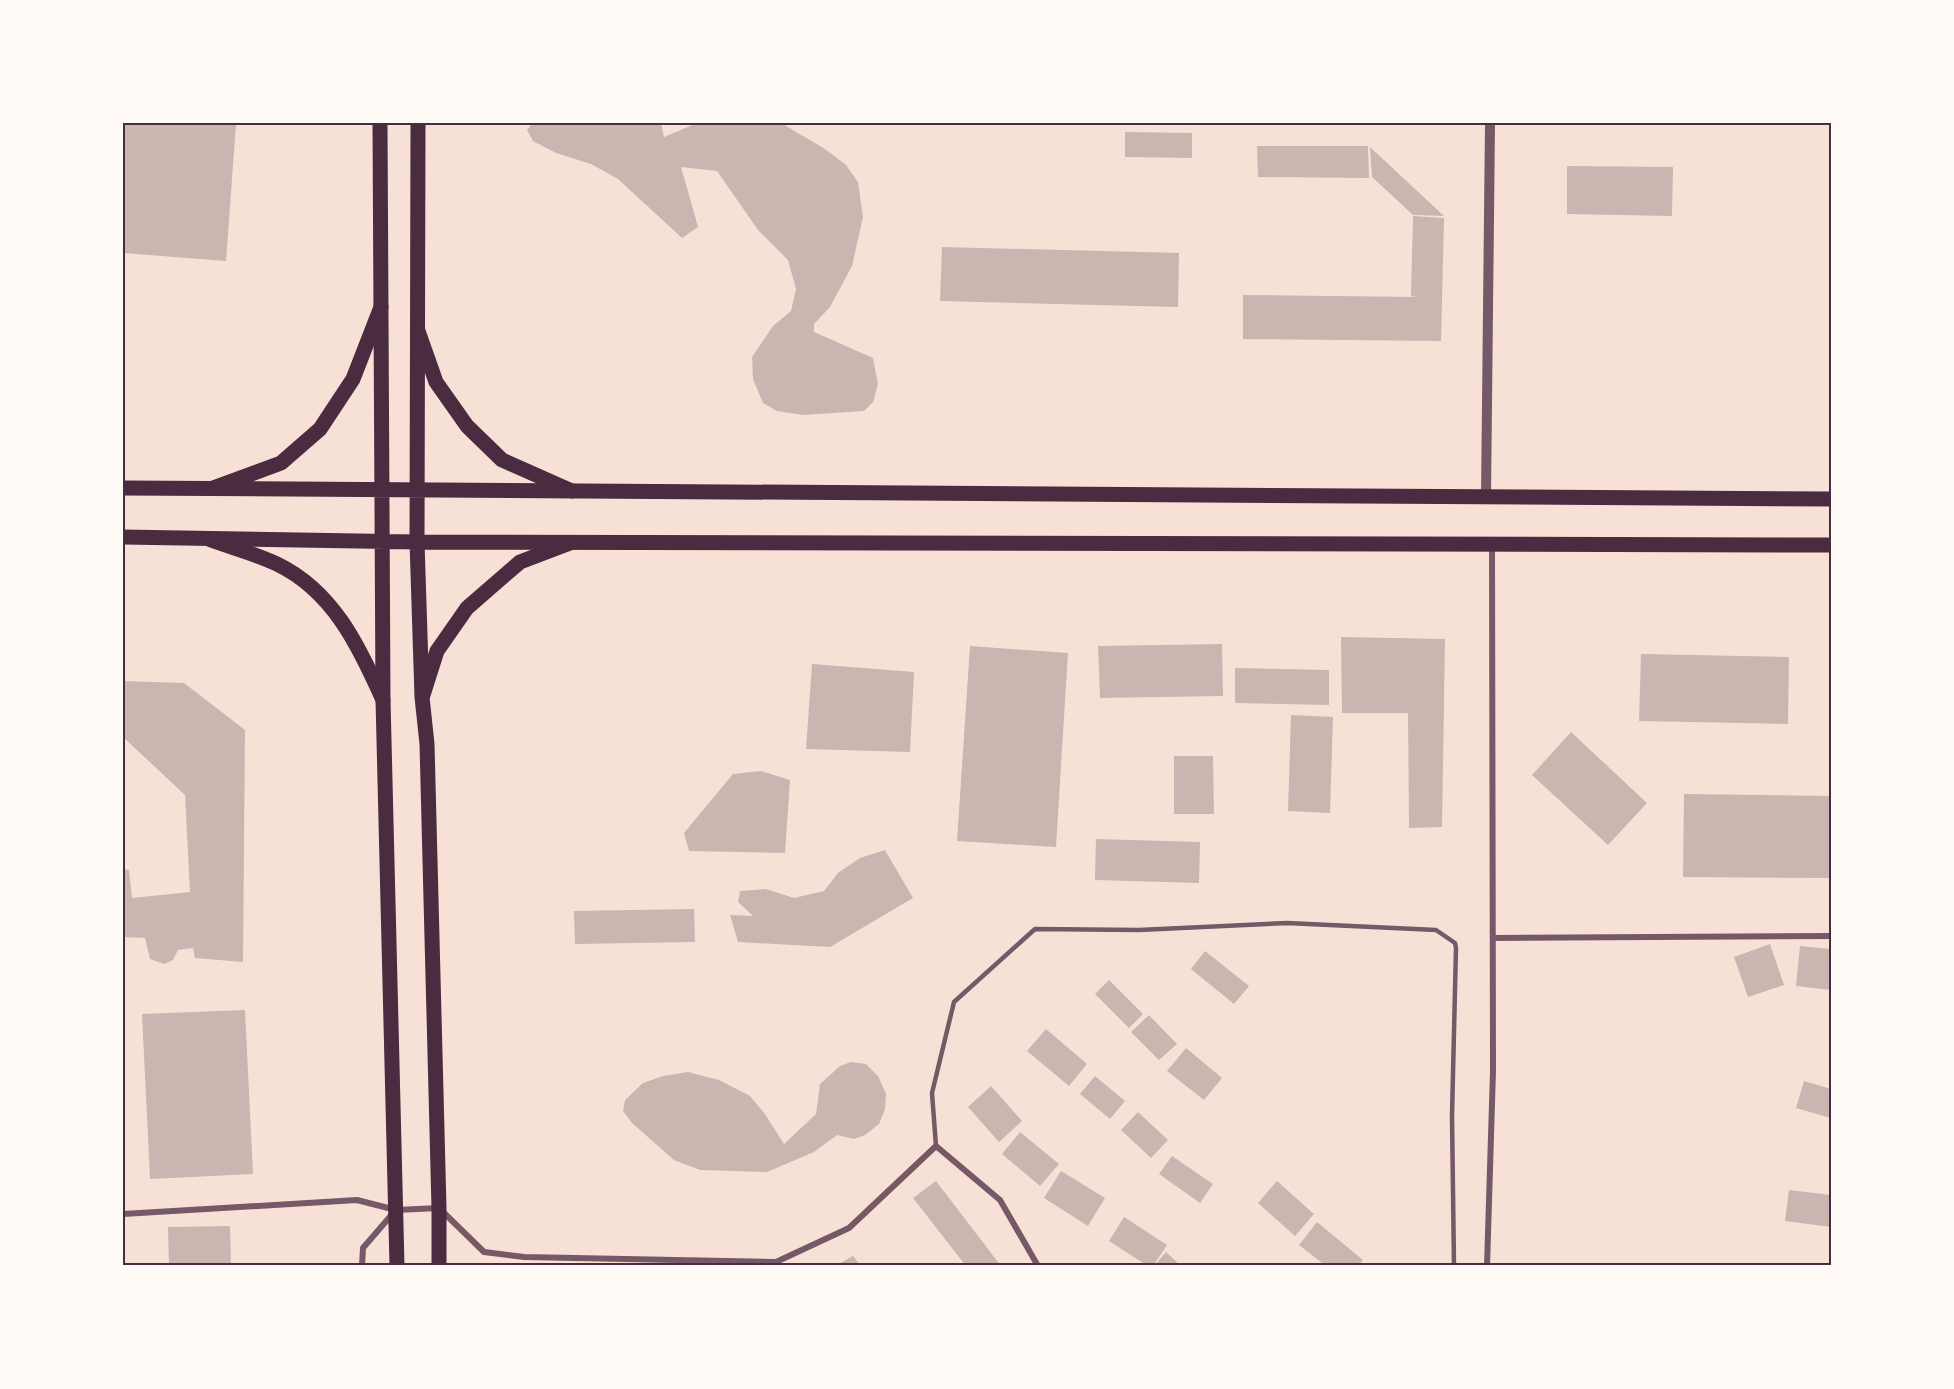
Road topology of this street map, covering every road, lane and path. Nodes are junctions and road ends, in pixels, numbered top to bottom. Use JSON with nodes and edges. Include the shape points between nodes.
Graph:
{"nodes":[{"id":1,"x":380,"y":123,"type":"edge"},
{"id":2,"x":418,"y":123,"type":"edge"},
{"id":3,"x":1490,"y":123,"type":"edge"},
{"id":4,"x":382,"y":304,"type":"junction"},
{"id":5,"x":418,"y":329,"type":"junction"},
{"id":6,"x":123,"y":488,"type":"edge"},
{"id":7,"x":210,"y":489,"type":"junction"},
{"id":8,"x":383,"y":491,"type":"junction"},
{"id":9,"x":417,"y":491,"type":"junction"},
{"id":10,"x":575,"y":492,"type":"junction"},
{"id":11,"x":1486,"y":497,"type":"junction"},
{"id":12,"x":1831,"y":499,"type":"edge"},
{"id":13,"x":123,"y":537,"type":"edge"},
{"id":14,"x":206,"y":538,"type":"junction"},
{"id":15,"x":383,"y":541,"type":"junction"},
{"id":16,"x":417,"y":542,"type":"junction"},
{"id":17,"x":572,"y":542,"type":"junction"},
{"id":18,"x":1492,"y":544,"type":"junction"},
{"id":19,"x":1831,"y":545,"type":"edge"},
{"id":20,"x":422,"y":697,"type":"junction"},
{"id":21,"x":383,"y":700,"type":"junction"},
{"id":22,"x":1831,"y":936,"type":"edge"},
{"id":23,"x":1493,"y":938,"type":"junction"},
{"id":24,"x":936,"y":1146,"type":"junction"},
{"id":25,"x":440,"y":1208,"type":"junction"},
{"id":26,"x":396,"y":1210,"type":"junction"},
{"id":27,"x":123,"y":1214,"type":"edge"},
{"id":28,"x":638,"y":1262,"type":"edge"},
{"id":29,"x":363,"y":1266,"type":"edge"},
{"id":30,"x":397,"y":1266,"type":"edge"},
{"id":31,"x":439,"y":1266,"type":"edge"},
{"id":32,"x":1038,"y":1266,"type":"edge"},
{"id":33,"x":1454,"y":1266,"type":"edge"},
{"id":34,"x":1487,"y":1266,"type":"edge"}],
"edges":[{"from":1,"to":4,"type":"main road"},
{"from":2,"to":5,"type":"main road"},
{"from":3,"to":11,"type":"street"},
{"from":4,"to":7,"type":"main road","via":[[353,379],[320,429],[281,464]]},
{"from":4,"to":8,"type":"main road"},
{"from":5,"to":9,"type":"main road"},
{"from":5,"to":10,"type":"main road","via":[[436,382],[467,426],[502,460]]},
{"from":6,"to":7,"type":"main road"},
{"from":7,"to":8,"type":"main road"},
{"from":8,"to":9,"type":"main road"},
{"from":8,"to":15,"type":"main road"},
{"from":9,"to":10,"type":"main road"},
{"from":9,"to":16,"type":"main road"},
{"from":10,"to":11,"type":"main road"},
{"from":11,"to":12,"type":"main road"},
{"from":13,"to":14,"type":"main road"},
{"from":14,"to":15,"type":"main road"},
{"from":14,"to":21,"type":"main road","via":[[278,564],[321,593],[359,645]]},
{"from":15,"to":16,"type":"main road"},
{"from":15,"to":21,"type":"main road"},
{"from":16,"to":17,"type":"main road"},
{"from":16,"to":20,"type":"main road"},
{"from":17,"to":18,"type":"main road"},
{"from":17,"to":20,"type":"main road","via":[[520,562],[467,608],[437,651]]},
{"from":18,"to":19,"type":"main road"},
{"from":18,"to":23,"type":"street"},
{"from":20,"to":25,"type":"main road","via":[[427,744]]},
{"from":21,"to":26,"type":"main road"},
{"from":22,"to":23,"type":"street"},
{"from":23,"to":34,"type":"street"},
{"from":24,"to":28,"type":"street","via":[[849,1228],[776,1262]]},
{"from":24,"to":32,"type":"street","via":[[1000,1200]]},
{"from":24,"to":33,"type":"lane","via":[[932,1093],[954,1002],[1035,929],[1139,930],[1287,923],[1436,930],[1455,943],[1456,948]]},
{"from":25,"to":26,"type":"street"},
{"from":25,"to":28,"type":"street","via":[[484,1252]]},
{"from":25,"to":31,"type":"main road"},
{"from":26,"to":27,"type":"street","via":[[357,1200]]},
{"from":26,"to":29,"type":"street","via":[[363,1248]]},
{"from":26,"to":30,"type":"main road"}]}
